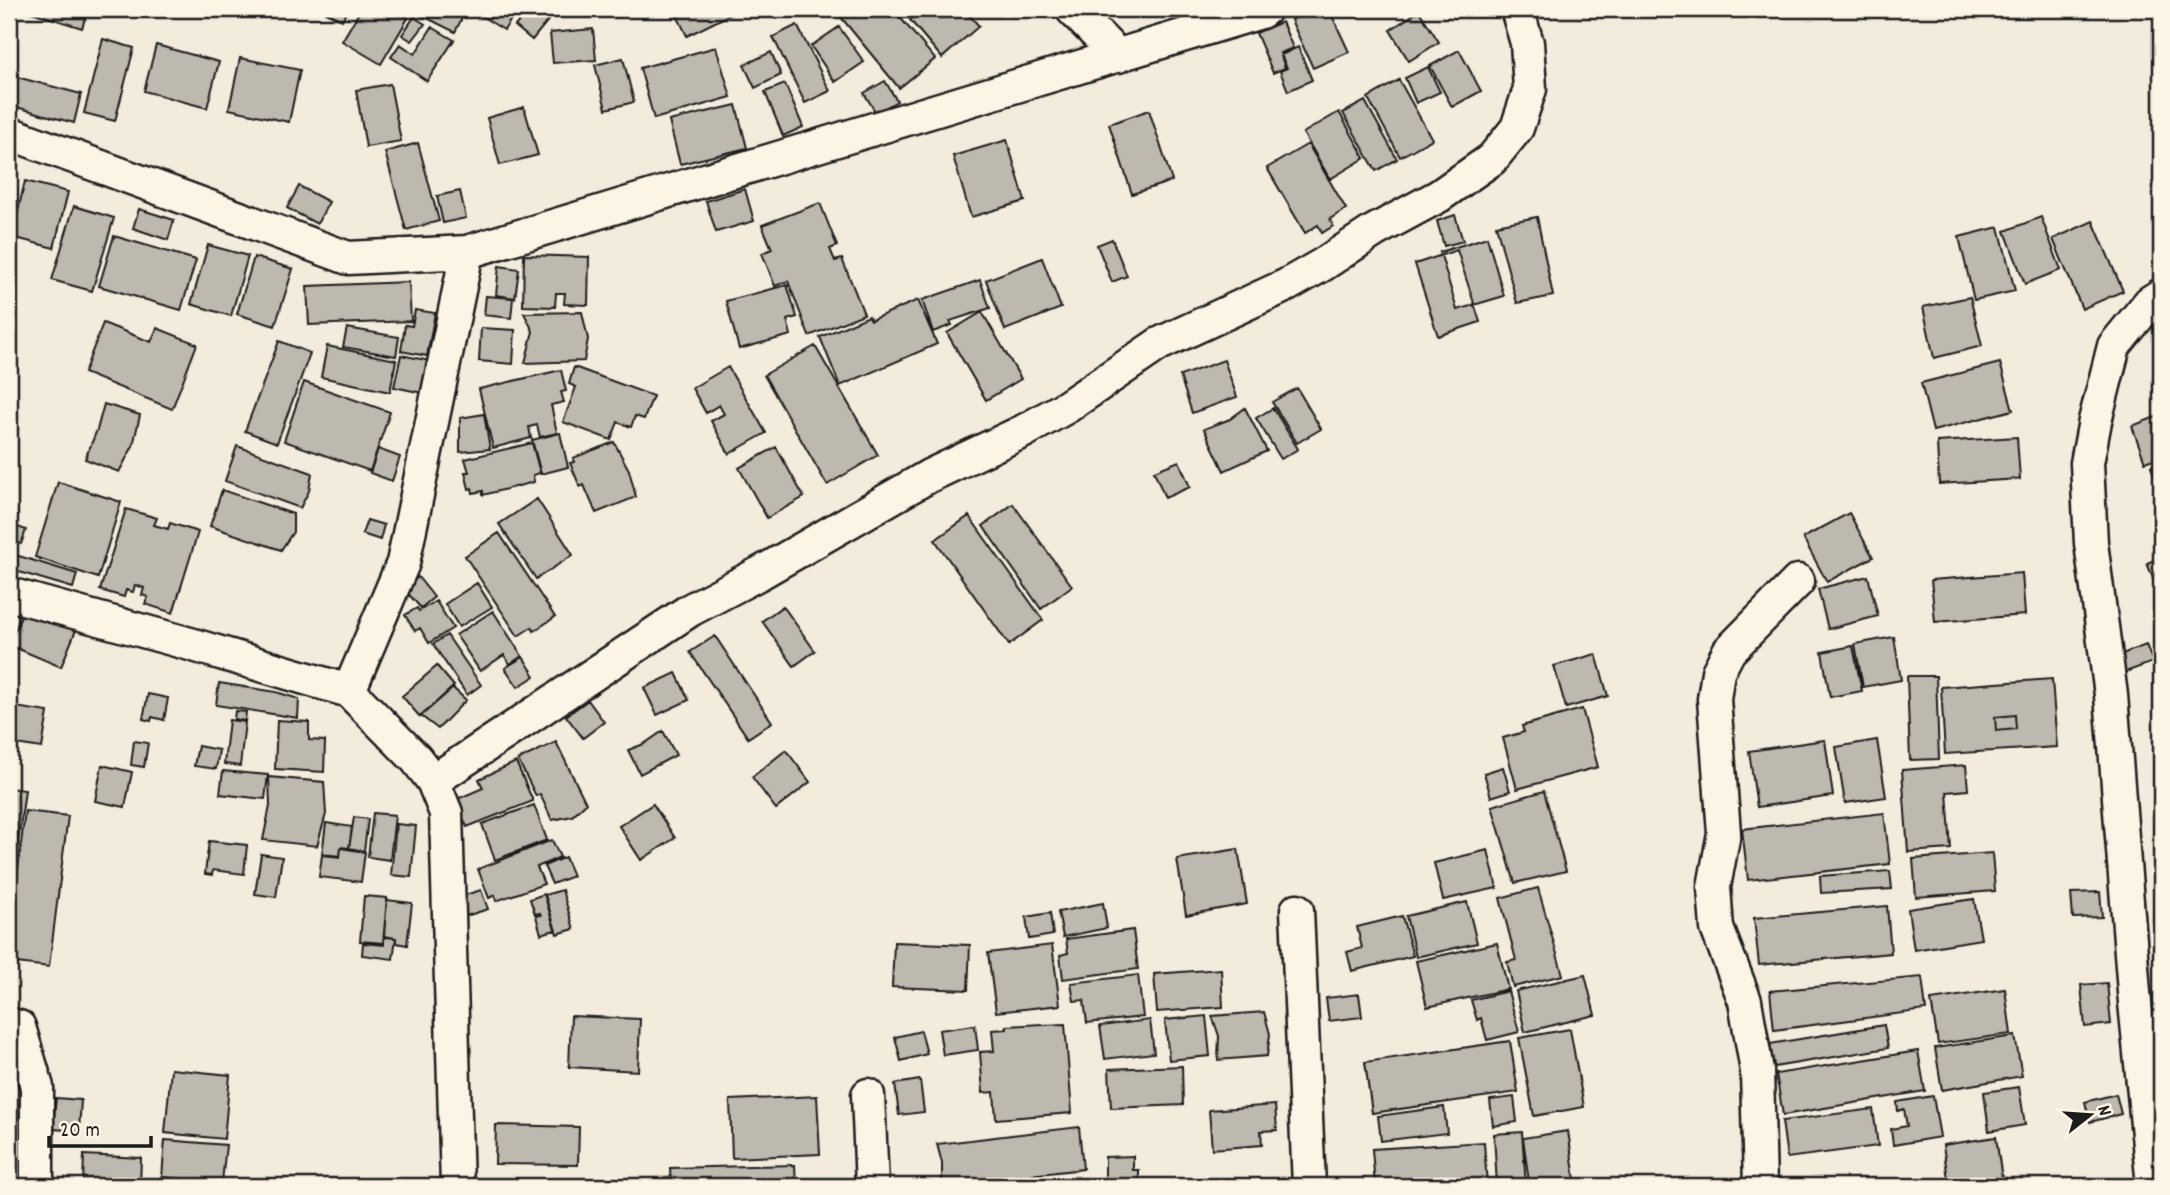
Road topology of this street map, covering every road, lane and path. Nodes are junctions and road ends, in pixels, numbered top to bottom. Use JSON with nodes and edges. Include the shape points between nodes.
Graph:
{"nodes":[{"id":1,"x":1072,"y":9,"type":"edge"},
{"id":2,"x":1265,"y":9,"type":"edge"},
{"id":3,"x":1517,"y":9,"type":"edge"},
{"id":4,"x":1118,"y":56,"type":"junction"},
{"id":5,"x":9,"y":134,"type":"edge"},
{"id":6,"x":467,"y":252,"type":"junction"},
{"id":7,"x":2161,"y":295,"type":"edge"},
{"id":8,"x":1798,"y":581,"type":"dead end"},
{"id":9,"x":9,"y":594,"type":"edge"},
{"id":10,"x":349,"y":691,"type":"junction"},
{"id":11,"x":433,"y":780,"type":"junction"},
{"id":12,"x":1297,"y":910,"type":"dead end"},
{"id":13,"x":9,"y":1024,"type":"edge"},
{"id":14,"x":868,"y":1095,"type":"dead end"},
{"id":15,"x":37,"y":1186,"type":"edge"},
{"id":16,"x":457,"y":1186,"type":"edge"},
{"id":17,"x":872,"y":1186,"type":"edge"},
{"id":18,"x":1309,"y":1186,"type":"edge"},
{"id":19,"x":1760,"y":1186,"type":"edge"},
{"id":20,"x":2153,"y":1186,"type":"edge"}],
"edges":[{"from":1,"to":4,"type":"street"},
{"from":2,"to":4,"type":"street"},
{"from":3,"to":11,"type":"street","via":[[1527,43],[1530,89],[1517,128],[1492,159],[1450,189],[1287,285],[1159,344],[1024,431],[929,476],[690,610]]},
{"from":4,"to":6,"type":"street"},
{"from":5,"to":6,"type":"street","via":[[348,258]]},
{"from":6,"to":10,"type":"street","via":[[403,563]]},
{"from":7,"to":20,"type":"street","via":[[2115,346],[2087,464]]},
{"from":8,"to":19,"type":"street","via":[[1729,651],[1718,672],[1714,699],[1724,833],[1714,887],[1717,929],[1745,1001],[1757,1071]]},
{"from":9,"to":10,"type":"street"},
{"from":10,"to":11,"type":"street"},
{"from":11,"to":16,"type":"street","via":[[446,813]]},
{"from":12,"to":18,"type":"street"},
{"from":13,"to":15,"type":"street","via":[[19,1027],[37,1087]]},
{"from":14,"to":17,"type":"street"}]}
